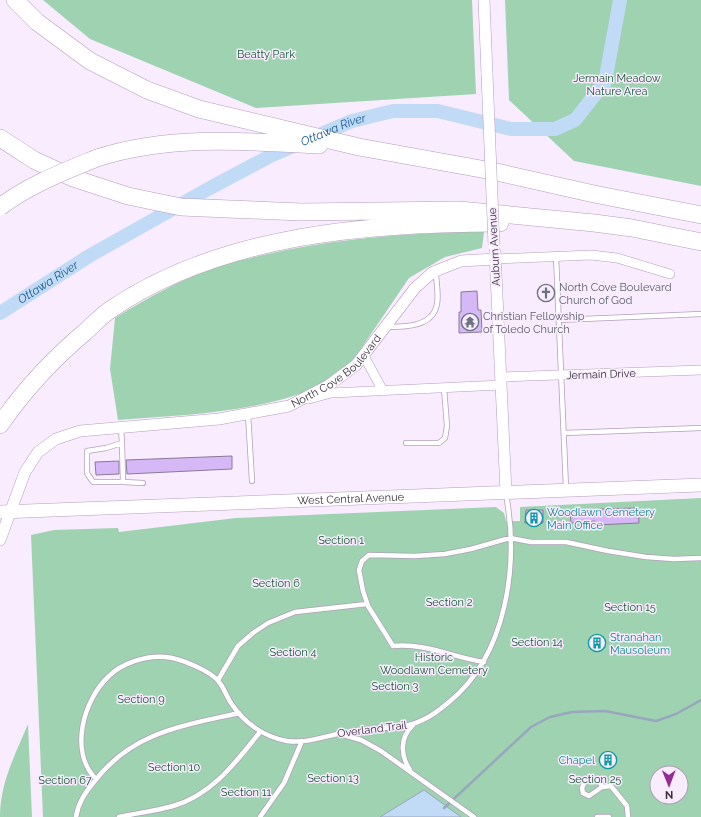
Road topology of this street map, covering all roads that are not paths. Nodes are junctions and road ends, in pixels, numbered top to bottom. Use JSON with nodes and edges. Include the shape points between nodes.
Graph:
{"nodes":[{"id":1,"x":15,"y":0,"type":"edge"},
{"id":2,"x":484,"y":0,"type":"edge"},
{"id":3,"x":0,"y":138,"type":"edge"},
{"id":4,"x":365,"y":148,"type":"junction"},
{"id":5,"x":0,"y":207,"type":"edge"},
{"id":6,"x":701,"y":215,"type":"edge"},
{"id":7,"x":594,"y":223,"type":"junction"},
{"id":8,"x":701,"y":242,"type":"edge"},
{"id":9,"x":556,"y":256,"type":"junction"},
{"id":10,"x":495,"y":259,"type":"junction"},
{"id":11,"x":436,"y":271,"type":"junction"},
{"id":12,"x":670,"y":274,"type":"dead end"},
{"id":13,"x":701,"y":314,"type":"edge"},
{"id":14,"x":559,"y":320,"type":"junction"},
{"id":15,"x":386,"y":327,"type":"junction"},
{"id":16,"x":364,"y":356,"type":"junction"},
{"id":17,"x":701,"y":370,"type":"edge"},
{"id":18,"x":561,"y":375,"type":"junction"},
{"id":19,"x":501,"y":381,"type":"junction"},
{"id":20,"x":444,"y":388,"type":"junction"},
{"id":21,"x":383,"y":391,"type":"junction"},
{"id":22,"x":301,"y":401,"type":"junction"},
{"id":23,"x":248,"y":414,"type":"junction"},
{"id":24,"x":0,"y":425,"type":"edge"},
{"id":25,"x":121,"y":427,"type":"junction"},
{"id":26,"x":701,"y":428,"type":"edge"},
{"id":27,"x":564,"y":433,"type":"junction"},
{"id":28,"x":122,"y":443,"type":"junction"},
{"id":29,"x":406,"y":443,"type":"dead end"},
{"id":30,"x":252,"y":481,"type":"dead end"},
{"id":31,"x":123,"y":482,"type":"junction"},
{"id":32,"x":143,"y":483,"type":"dead end"},
{"id":33,"x":701,"y":485,"type":"edge"},
{"id":34,"x":566,"y":491,"type":"junction"},
{"id":35,"x":506,"y":493,"type":"junction"},
{"id":36,"x":6,"y":511,"type":"edge"},
{"id":37,"x":510,"y":538,"type":"junction"},
{"id":38,"x":0,"y":540,"type":"edge"},
{"id":39,"x":701,"y":558,"type":"edge"},
{"id":40,"x":367,"y":604,"type":"junction"},
{"id":41,"x":484,"y":662,"type":"junction"},
{"id":42,"x":218,"y":680,"type":"junction"},
{"id":43,"x":239,"y":713,"type":"junction"},
{"id":44,"x":413,"y":725,"type":"junction"},
{"id":45,"x":260,"y":732,"type":"junction"},
{"id":46,"x":331,"y":735,"type":"junction"},
{"id":47,"x":302,"y":741,"type":"junction"},
{"id":48,"x":413,"y":774,"type":"junction"},
{"id":49,"x":96,"y":780,"type":"junction"},
{"id":50,"x":602,"y":787,"type":"junction"},
{"id":51,"x":76,"y":817,"type":"edge"},
{"id":52,"x":119,"y":817,"type":"edge"},
{"id":53,"x":260,"y":817,"type":"edge"},
{"id":54,"x":474,"y":817,"type":"edge"},
{"id":55,"x":597,"y":817,"type":"edge"},
{"id":56,"x":609,"y":817,"type":"edge"},
{"id":57,"x":628,"y":817,"type":"edge"}],
"edges":[{"from":1,"to":4,"type":"highway","via":[[37,22],[96,65],[147,90],[199,108]]},
{"from":2,"to":10,"type":"street","name":"Auburn Avenue","bridge":true},
{"from":3,"to":7,"type":"highway","via":[[34,160],[73,178],[128,196],[181,207],[250,211],[459,210]]},
{"from":4,"to":5,"type":"highway","bridge":true,"via":[[202,140],[138,146],[97,158],[46,180]]},
{"from":4,"to":6,"type":"highway","via":[[492,171]]},
{"from":7,"to":8,"type":"highway"},
{"from":7,"to":24,"type":"highway","via":[[405,225],[348,231],[295,239],[196,265],[112,308],[43,372],[16,402]]},
{"from":9,"to":10,"type":"street","name":"North Cove Boulevard"},
{"from":9,"to":12,"type":"street","name":"North Cove Boulevard","via":[[591,255],[617,258]]},
{"from":9,"to":14,"type":"lane"},
{"from":10,"to":11,"type":"street","name":"North Cove Boulevard","via":[[461,261]]},
{"from":10,"to":19,"type":"street","name":"Auburn Avenue"},
{"from":11,"to":15,"type":"street","name":"North Cove Boulevard","via":[[415,288]]},
{"from":11,"to":15,"type":"lane","via":[[437,304],[429,318],[413,326]]},
{"from":13,"to":14,"type":"lane"},
{"from":14,"to":18,"type":"lane"},
{"from":15,"to":16,"type":"street","name":"North Cove Boulevard"},
{"from":16,"to":21,"type":"street"},
{"from":16,"to":22,"type":"street","name":"North Cove Boulevard","via":[[345,375]]},
{"from":17,"to":18,"type":"street","name":"Jermain Drive"},
{"from":18,"to":19,"type":"street","name":"Jermain Drive"},
{"from":18,"to":27,"type":"lane"},
{"from":19,"to":20,"type":"street","name":"Jermain Drive"},
{"from":19,"to":35,"type":"street","name":"Auburn Avenue"},
{"from":20,"to":21,"type":"street","name":"Jermain Drive"},
{"from":20,"to":29,"type":"lane","via":[[447,426],[445,438],[439,442]]},
{"from":21,"to":22,"type":"street","name":"Jermain Drive","via":[[331,393]]},
{"from":22,"to":23,"type":"street","name":"North Cove Boulevard"},
{"from":23,"to":25,"type":"street","name":"North Cove Boulevard","via":[[219,419]]},
{"from":23,"to":30,"type":"lane"},
{"from":25,"to":28,"type":"lane"},
{"from":25,"to":36,"type":"street","name":"North Cove Boulevard","via":[[73,433],[49,443],[38,452],[25,472]]},
{"from":26,"to":27,"type":"lane"},
{"from":27,"to":34,"type":"lane"},
{"from":28,"to":31,"type":"lane"},
{"from":28,"to":31,"type":"lane","via":[[87,451],[87,473],[93,482]]},
{"from":31,"to":32,"type":"lane"},
{"from":33,"to":34,"type":"main road","name":"West Central Avenue"},
{"from":34,"to":35,"type":"main road","name":"West Central Avenue"},
{"from":35,"to":36,"type":"main road","name":"West Central Avenue"},
{"from":35,"to":37,"type":"lane","name":"Overland Trail"},
{"from":36,"to":38,"type":"street","name":"North Cove Boulevard"},
{"from":37,"to":39,"type":"lane","via":[[531,542],[566,542],[646,557]]},
{"from":37,"to":40,"type":"lane","via":[[445,554],[369,555],[362,561],[359,570]]},
{"from":37,"to":41,"type":"lane","name":"Overland Trail","via":[[509,573],[504,607]]},
{"from":40,"to":41,"type":"lane","via":[[393,646],[419,645],[460,658]]},
{"from":40,"to":42,"type":"lane","via":[[295,612],[268,623],[238,646]]},
{"from":41,"to":44,"type":"lane","name":"Overland Trail","via":[[455,697],[432,715]]},
{"from":42,"to":43,"type":"lane"},
{"from":42,"to":49,"type":"lane","via":[[194,666],[165,656],[142,659],[114,671],[96,693],[84,722],[82,754],[86,769]]},
{"from":43,"to":45,"type":"lane"},
{"from":43,"to":49,"type":"lane","via":[[179,726],[146,738],[123,753]]},
{"from":44,"to":46,"type":"lane","name":"Overland Trail"},
{"from":44,"to":48,"type":"lane","via":[[405,734],[403,752]]},
{"from":45,"to":47,"type":"lane","name":"Overland Trail","via":[[282,740]]},
{"from":45,"to":52,"type":"lane","via":[[226,773],[201,794],[172,807]]},
{"from":46,"to":47,"type":"lane","name":"Overland Trail"},
{"from":46,"to":48,"type":"lane","via":[[347,736],[368,743]]},
{"from":47,"to":53,"type":"lane","via":[[284,783]]},
{"from":48,"to":54,"type":"lane"},
{"from":49,"to":51,"type":"lane","via":[[82,799]]},
{"from":50,"to":50,"type":"lane","via":[[589,796],[583,793],[582,788],[585,781],[593,779],[600,781]]},
{"from":50,"to":57,"type":"lane","via":[[608,785],[614,789],[627,806]]},
{"from":55,"to":56,"type":"lane"}]}
